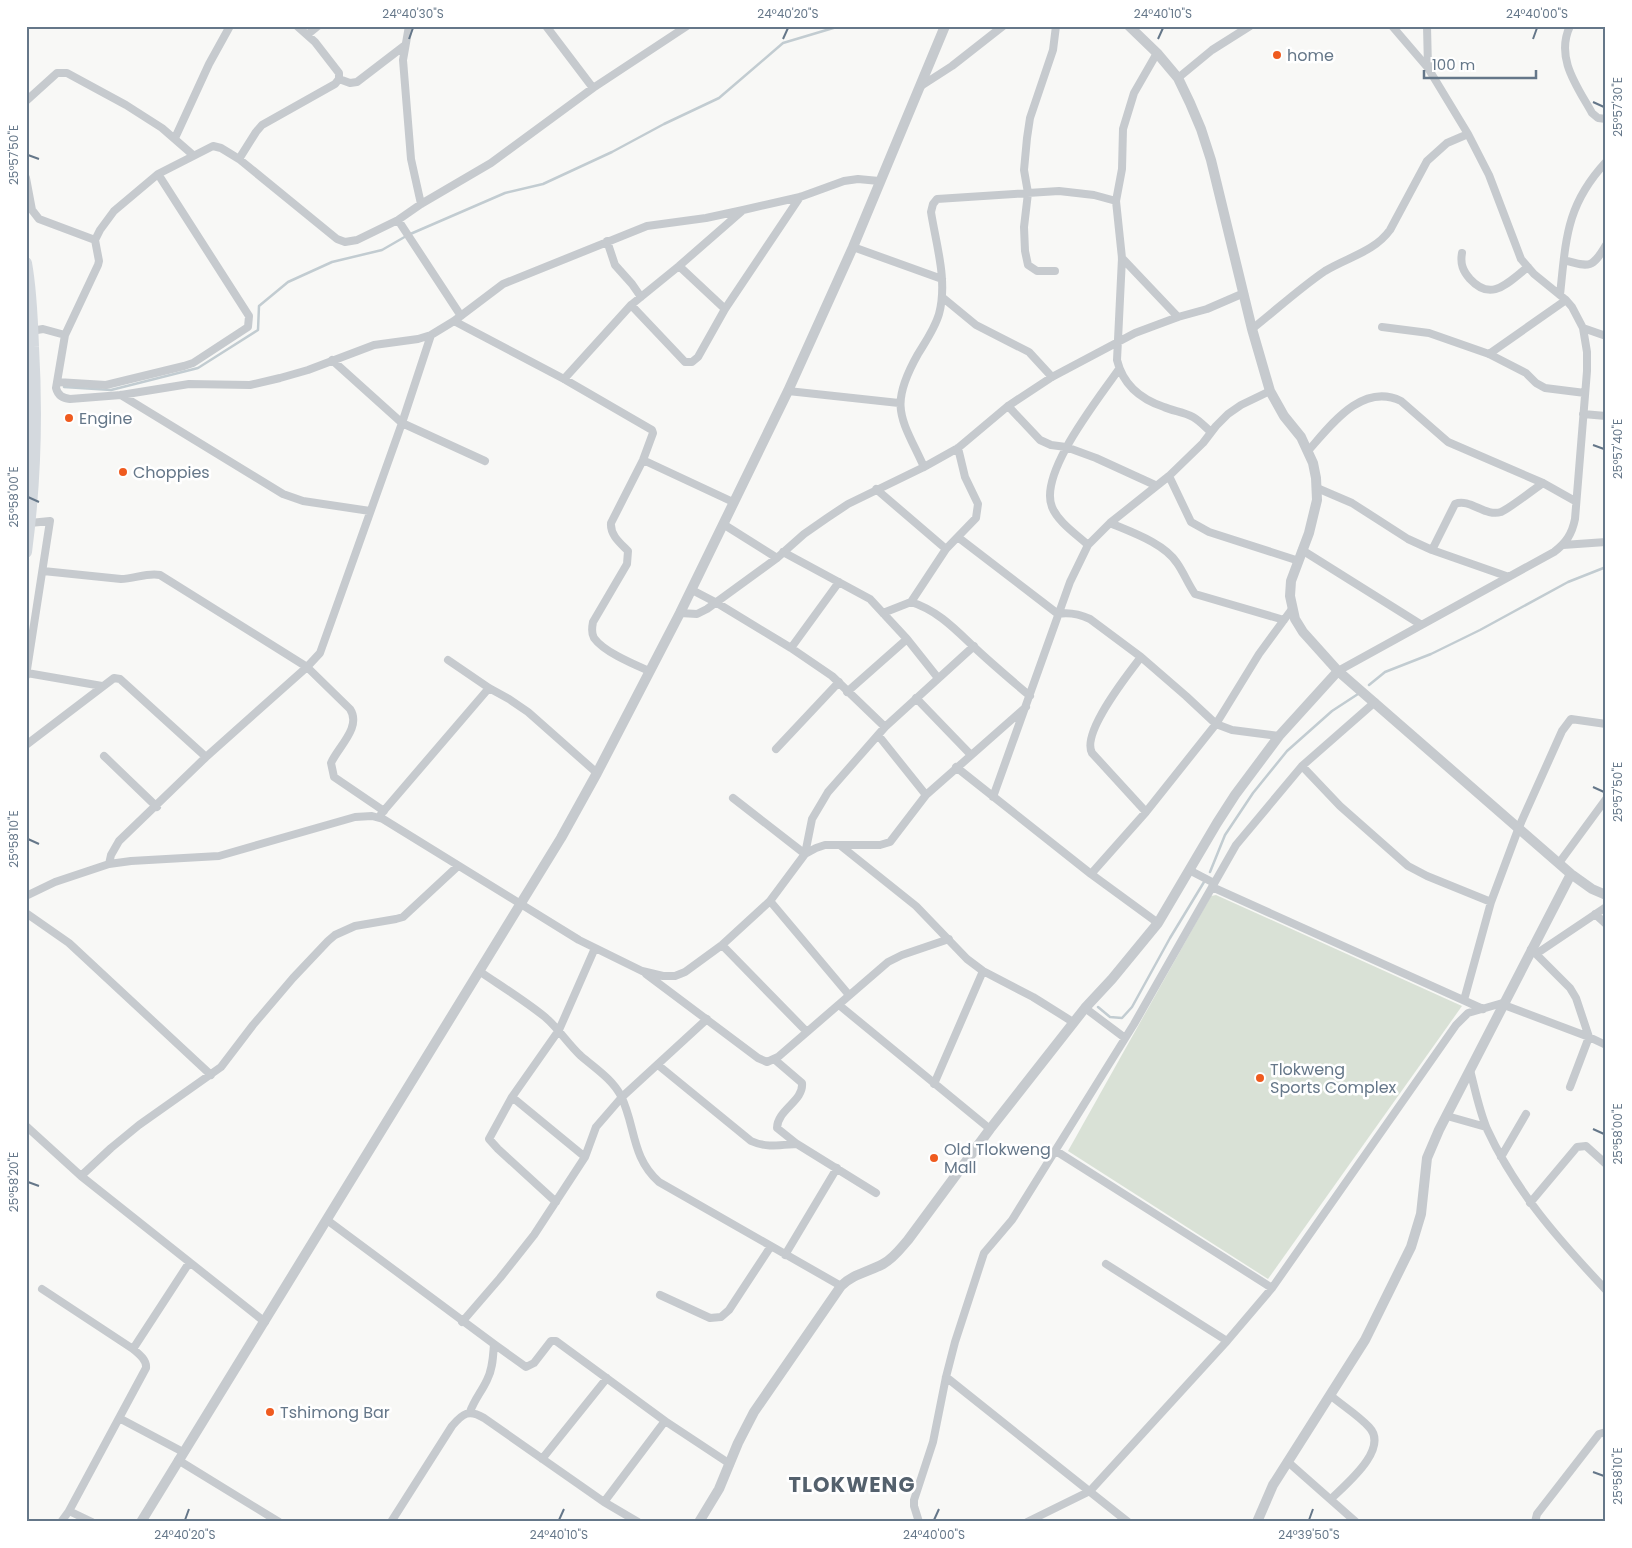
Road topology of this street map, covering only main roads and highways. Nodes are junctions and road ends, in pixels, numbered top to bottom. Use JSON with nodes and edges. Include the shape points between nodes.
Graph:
{"nodes":[{"id":1,"x":26,"y":263,"type":"edge"},
{"id":2,"x":29,"y":331,"type":"edge"},
{"id":3,"x":26,"y":552,"type":"edge"}],
"edges":[{"from":1,"to":2,"type":"main road"},
{"from":2,"to":3,"type":"main road","via":[[36,413]]}]}
